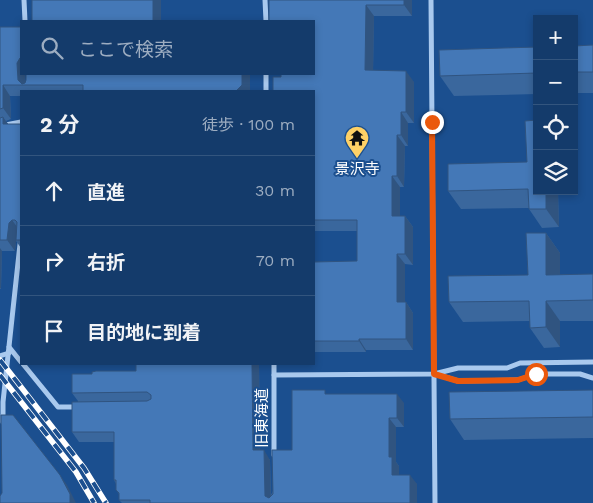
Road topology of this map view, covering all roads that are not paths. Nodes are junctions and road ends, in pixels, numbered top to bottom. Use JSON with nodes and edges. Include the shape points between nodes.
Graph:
{"nodes":[{"id":1,"x":24,"y":0,"type":"edge"},
{"id":2,"x":266,"y":0,"type":"edge"},
{"id":3,"x":431,"y":0,"type":"edge"},
{"id":4,"x":25,"y":20,"type":"edge"},
{"id":5,"x":266,"y":20,"type":"edge"},
{"id":6,"x":266,"y":75,"type":"edge"},
{"id":7,"x":266,"y":90,"type":"edge"},
{"id":8,"x":20,"y":122,"type":"edge"},
{"id":9,"x":0,"y":126,"type":"edge"},
{"id":10,"x":20,"y":246,"type":"edge"},
{"id":11,"x":9,"y":350,"type":"junction"},
{"id":12,"x":0,"y":356,"type":"edge"},
{"id":13,"x":20,"y":361,"type":"edge"},
{"id":14,"x":593,"y":362,"type":"edge"},
{"id":15,"x":24,"y":365,"type":"edge"},
{"id":16,"x":274,"y":365,"type":"edge"},
{"id":17,"x":434,"y":374,"type":"junction"},
{"id":18,"x":274,"y":375,"type":"junction"},
{"id":19,"x":593,"y":378,"type":"edge"},
{"id":20,"x":87,"y":406,"type":"edge"},
{"id":21,"x":3,"y":429,"type":"edge"},
{"id":22,"x":274,"y":457,"type":"edge"},
{"id":23,"x":435,"y":503,"type":"edge"}],
"edges":[{"from":1,"to":4,"type":"street"},
{"from":2,"to":5,"type":"street"},
{"from":3,"to":17,"type":"street"},
{"from":6,"to":7,"type":"street"},
{"from":8,"to":9,"type":"street"},
{"from":10,"to":11,"type":"street"},
{"from":11,"to":12,"type":"street"},
{"from":11,"to":13,"type":"street"},
{"from":11,"to":21,"type":"street"},
{"from":14,"to":17,"type":"street","via":[[520,363],[507,368],[458,368]]},
{"from":15,"to":20,"type":"street","via":[[58,407]]},
{"from":16,"to":18,"type":"street","name":"旧東海道"},
{"from":17,"to":18,"type":"street"},
{"from":17,"to":19,"type":"street","via":[[458,381],[518,380],[536,374],[580,374]]},
{"from":17,"to":23,"type":"street"},
{"from":18,"to":22,"type":"street","name":"旧東海道"}]}
